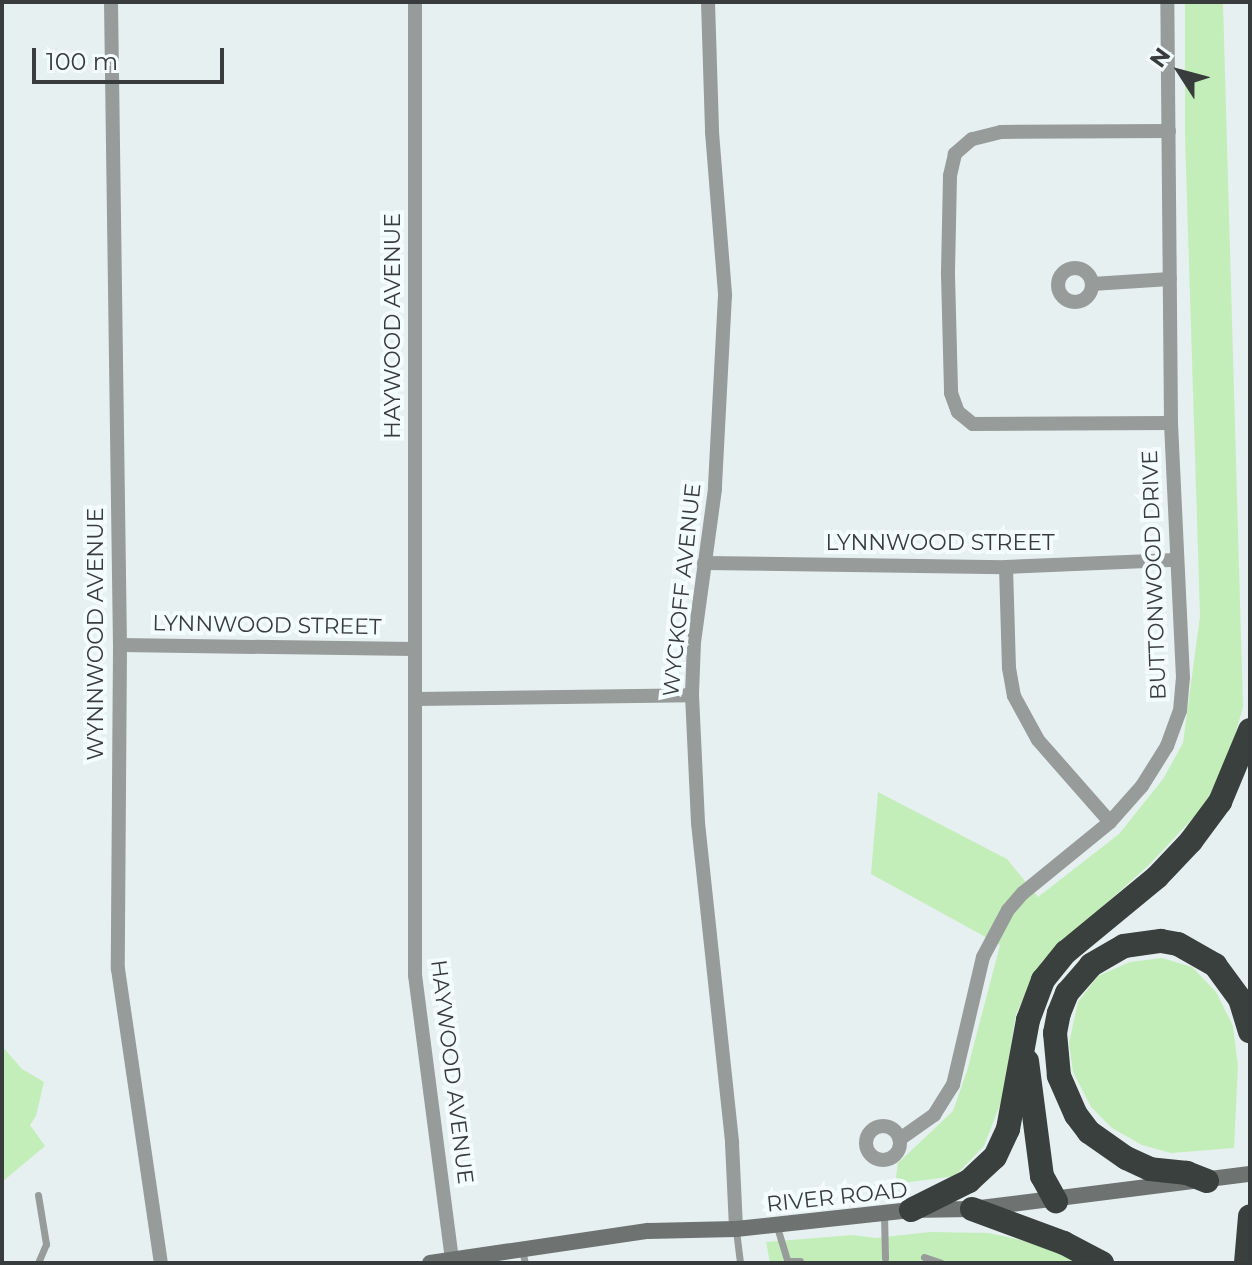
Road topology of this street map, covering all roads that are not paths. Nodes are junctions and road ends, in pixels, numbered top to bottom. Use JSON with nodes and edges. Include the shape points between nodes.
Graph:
{"nodes":[{"id":1,"x":111,"y":2,"type":"edge"},
{"id":2,"x":415,"y":2,"type":"edge"},
{"id":3,"x":708,"y":2,"type":"edge"},
{"id":4,"x":1167,"y":2,"type":"edge"},
{"id":5,"x":1169,"y":131,"type":"junction"},
{"id":6,"x":1170,"y":279,"type":"junction"},
{"id":7,"x":1092,"y":284,"type":"dead end"},
{"id":8,"x":1171,"y":423,"type":"junction"},
{"id":9,"x":1176,"y":560,"type":"junction"},
{"id":10,"x":704,"y":563,"type":"junction"},
{"id":11,"x":1006,"y":567,"type":"junction"},
{"id":12,"x":120,"y":645,"type":"junction"},
{"id":13,"x":414,"y":649,"type":"junction"},
{"id":14,"x":692,"y":695,"type":"junction"},
{"id":15,"x":416,"y":699,"type":"junction"},
{"id":16,"x":1250,"y":730,"type":"edge"},
{"id":17,"x":1110,"y":822,"type":"junction"},
{"id":18,"x":1250,"y":1031,"type":"edge"},
{"id":19,"x":1024,"y":1047,"type":"junction"},
{"id":20,"x":900,"y":1139,"type":"dead end"},
{"id":21,"x":1250,"y":1174,"type":"edge"},
{"id":22,"x":1218,"y":1179,"type":"junction"},
{"id":23,"x":38,"y":1195,"type":"dead end"},
{"id":24,"x":1056,"y":1201,"type":"junction"},
{"id":25,"x":972,"y":1209,"type":"junction"},
{"id":26,"x":911,"y":1210,"type":"junction"},
{"id":27,"x":884,"y":1214,"type":"junction"},
{"id":28,"x":1250,"y":1216,"type":"edge"},
{"id":29,"x":776,"y":1225,"type":"junction"},
{"id":30,"x":736,"y":1229,"type":"junction"},
{"id":31,"x":524,"y":1257,"type":"edge"},
{"id":32,"x":924,"y":1257,"type":"dead end"},
{"id":33,"x":885,"y":1258,"type":"dead end"},
{"id":34,"x":452,"y":1259,"type":"junction"},
{"id":35,"x":800,"y":1261,"type":"dead end"},
{"id":36,"x":788,"y":1262,"type":"edge"},
{"id":37,"x":38,"y":1263,"type":"edge"},
{"id":38,"x":161,"y":1263,"type":"edge"},
{"id":39,"x":430,"y":1263,"type":"edge"},
{"id":40,"x":740,"y":1263,"type":"edge"},
{"id":41,"x":941,"y":1263,"type":"edge"},
{"id":42,"x":1102,"y":1263,"type":"edge"},
{"id":43,"x":1246,"y":1263,"type":"edge"}],
"edges":[{"from":1,"to":12,"type":"street","name":"WYNNWOOD AVENUE"},
{"from":2,"to":13,"type":"street","name":"HAYWOOD AVENUE"},
{"from":3,"to":10,"type":"street","name":"WYCKOFF AVENUE","via":[[725,295],[720,429]]},
{"from":4,"to":5,"type":"street","name":"BUTTONWOOD DRIVE"},
{"from":5,"to":6,"type":"street","name":"BUTTONWOOD DRIVE"},
{"from":5,"to":8,"type":"street","via":[[1001,132],[972,139],[955,154],[950,176],[948,275],[951,393],[958,412],[973,424]]},
{"from":6,"to":7,"type":"street"},
{"from":6,"to":8,"type":"street","name":"BUTTONWOOD DRIVE"},
{"from":8,"to":9,"type":"street","name":"BUTTONWOOD DRIVE"},
{"from":9,"to":11,"type":"street","name":"LYNNWOOD STREET"},
{"from":9,"to":17,"type":"street","name":"BUTTONWOOD DRIVE","via":[[1180,711],[1167,746],[1142,786]]},
{"from":10,"to":11,"type":"street","name":"LYNNWOOD STREET"},
{"from":10,"to":14,"type":"street","name":"WYCKOFF AVENUE"},
{"from":11,"to":17,"type":"street","via":[[1014,696],[1038,740]]},
{"from":12,"to":13,"type":"street","name":"LYNNWOOD STREET"},
{"from":12,"to":38,"type":"street","name":"WYNNWOOD AVENUE","via":[[118,969]]},
{"from":13,"to":15,"type":"street","name":"HAYWOOD AVENUE"},
{"from":14,"to":15,"type":"street"},
{"from":14,"to":30,"type":"street","name":"WYCKOFF AVENUE","via":[[698,823],[732,1143]]},
{"from":15,"to":34,"type":"street","name":"HAYWOOD AVENUE","via":[[415,975]]},
{"from":16,"to":19,"type":"highway","via":[[1220,802],[1191,841],[1157,877],[1052,966],[1034,998]]},
{"from":17,"to":20,"type":"street","name":"BUTTONWOOD DRIVE","via":[[1008,910],[983,957],[953,1085],[934,1115]]},
{"from":18,"to":22,"type":"highway","via":[[1240,999],[1215,965],[1178,944],[1161,941],[1124,946],[1091,965],[1067,993],[1059,1013],[1059,1076],[1089,1132],[1150,1169]]},
{"from":19,"to":24,"type":"highway","via":[[1042,1176]]},
{"from":19,"to":26,"type":"highway","via":[[1008,1129],[995,1157],[969,1181]]},
{"from":21,"to":22,"type":"street","name":"RIVER ROAD"},
{"from":22,"to":24,"type":"street","name":"RIVER ROAD"},
{"from":23,"to":37,"type":"lane","via":[[46,1244]]},
{"from":24,"to":25,"type":"street","name":"RIVER ROAD"},
{"from":25,"to":26,"type":"street","name":"RIVER ROAD"},
{"from":25,"to":42,"type":"highway"},
{"from":26,"to":27,"type":"street","name":"RIVER ROAD"},
{"from":27,"to":29,"type":"street","name":"RIVER ROAD"},
{"from":27,"to":33,"type":"lane"},
{"from":28,"to":43,"type":"highway"},
{"from":29,"to":30,"type":"street","name":"RIVER ROAD"},
{"from":29,"to":36,"type":"lane"},
{"from":30,"to":31,"type":"street","name":"RIVER ROAD","via":[[648,1231]]},
{"from":30,"to":40,"type":"lane"},
{"from":31,"to":34,"type":"street","name":"RIVER ROAD"},
{"from":32,"to":41,"type":"lane"},
{"from":34,"to":39,"type":"street","name":"RIVER ROAD"},
{"from":35,"to":36,"type":"lane"}]}
